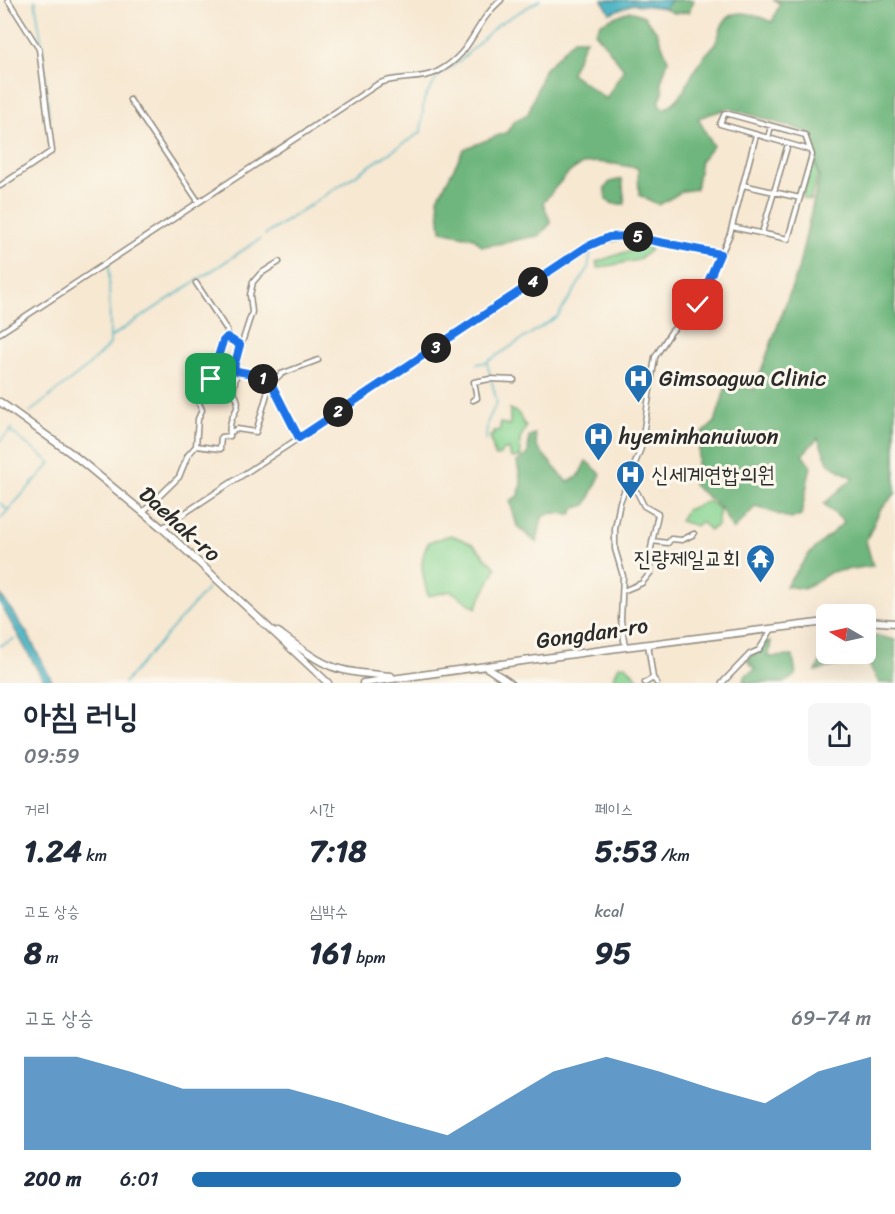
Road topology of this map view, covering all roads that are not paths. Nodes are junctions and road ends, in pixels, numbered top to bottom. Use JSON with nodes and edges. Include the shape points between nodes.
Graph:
{"nodes":[{"id":1,"x":8,"y":0,"type":"edge"},
{"id":2,"x":501,"y":0,"type":"edge"},
{"id":3,"x":130,"y":100,"type":"dead end"},
{"id":4,"x":771,"y":126,"type":"junction"},
{"id":5,"x":756,"y":135,"type":"junction"},
{"id":6,"x":768,"y":138,"type":"junction"},
{"id":7,"x":788,"y":144,"type":"junction"},
{"id":8,"x":810,"y":150,"type":"junction"},
{"id":9,"x":743,"y":185,"type":"junction"},
{"id":10,"x":0,"y":186,"type":"edge"},
{"id":11,"x":774,"y":192,"type":"junction"},
{"id":12,"x":800,"y":198,"type":"junction"},
{"id":13,"x":198,"y":201,"type":"junction"},
{"id":14,"x":732,"y":227,"type":"junction"},
{"id":15,"x":762,"y":233,"type":"junction"},
{"id":16,"x":720,"y":254,"type":"junction"},
{"id":17,"x":279,"y":262,"type":"dead end"},
{"id":18,"x":196,"y":283,"type":"dead end"},
{"id":19,"x":0,"y":333,"type":"edge"},
{"id":20,"x":227,"y":337,"type":"junction"},
{"id":21,"x":240,"y":345,"type":"junction"},
{"id":22,"x":318,"y":360,"type":"dead end"},
{"id":23,"x":237,"y":371,"type":"junction"},
{"id":24,"x":514,"y":380,"type":"dead end"},
{"id":25,"x":270,"y":384,"type":"junction"},
{"id":26,"x":475,"y":399,"type":"dead end"},
{"id":27,"x":0,"y":402,"type":"edge"},
{"id":28,"x":231,"y":432,"type":"junction"},
{"id":29,"x":299,"y":438,"type":"junction"},
{"id":30,"x":196,"y":446,"type":"junction"},
{"id":31,"x":626,"y":486,"type":"junction"},
{"id":32,"x":142,"y":513,"type":"junction"},
{"id":33,"x":162,"y":528,"type":"junction"},
{"id":34,"x":694,"y":534,"type":"dead end"},
{"id":35,"x":652,"y":541,"type":"junction"},
{"id":36,"x":623,"y":591,"type":"junction"},
{"id":37,"x":255,"y":616,"type":"junction"},
{"id":38,"x":876,"y":622,"type":"edge"},
{"id":39,"x":816,"y":623,"type":"edge"},
{"id":40,"x":895,"y":623,"type":"edge"},
{"id":41,"x":772,"y":628,"type":"junction"},
{"id":42,"x":648,"y":644,"type":"junction"},
{"id":43,"x":625,"y":646,"type":"junction"},
{"id":44,"x":486,"y":666,"type":"junction"},
{"id":45,"x":403,"y":677,"type":"junction"},
{"id":46,"x":652,"y":678,"type":"junction"},
{"id":47,"x":328,"y":683,"type":"edge"},
{"id":48,"x":363,"y":683,"type":"edge"},
{"id":49,"x":393,"y":683,"type":"edge"},
{"id":50,"x":510,"y":683,"type":"edge"},
{"id":51,"x":645,"y":683,"type":"edge"},
{"id":52,"x":657,"y":683,"type":"edge"},
{"id":53,"x":722,"y":683,"type":"edge"}],
"edges":[{"from":1,"to":10,"type":"street","via":[[39,49],[52,151]]},
{"from":2,"to":13,"type":"street","via":[[481,19],[472,43],[446,66],[433,74],[381,82]]},
{"from":3,"to":13,"type":"street"},
{"from":4,"to":5,"type":"street","via":[[725,113],[720,124]]},
{"from":4,"to":6,"type":"street"},
{"from":4,"to":8,"type":"street","via":[[805,135]]},
{"from":5,"to":6,"type":"street"},
{"from":5,"to":9,"type":"street"},
{"from":6,"to":7,"type":"street"},
{"from":7,"to":8,"type":"street"},
{"from":7,"to":11,"type":"street"},
{"from":8,"to":12,"type":"street"},
{"from":9,"to":11,"type":"street"},
{"from":9,"to":14,"type":"street"},
{"from":11,"to":12,"type":"street"},
{"from":11,"to":15,"type":"street"},
{"from":12,"to":15,"type":"street","via":[[788,238]]},
{"from":13,"to":19,"type":"street"},
{"from":14,"to":15,"type":"street"},
{"from":14,"to":16,"type":"street"},
{"from":16,"to":29,"type":"street","via":[[629,236],[609,237],[592,244]]},
{"from":16,"to":31,"type":"street","via":[[698,305],[657,352],[641,448]]},
{"from":17,"to":21,"type":"street","via":[[253,282],[252,312]]},
{"from":18,"to":20,"type":"street","via":[[227,330]]},
{"from":20,"to":21,"type":"street"},
{"from":20,"to":30,"type":"street","via":[[214,372],[202,386]]},
{"from":21,"to":23,"type":"street","via":[[234,367]]},
{"from":22,"to":25,"type":"street","via":[[281,374]]},
{"from":23,"to":25,"type":"street","via":[[258,375]]},
{"from":23,"to":28,"type":"street","via":[[233,392],[238,407],[229,426]]},
{"from":24,"to":26,"type":"street","via":[[474,382]]},
{"from":25,"to":28,"type":"street","via":[[258,430]]},
{"from":25,"to":29,"type":"street"},
{"from":27,"to":32,"type":"main road","name":"Daehak-ro","via":[[75,456]]},
{"from":28,"to":30,"type":"street","via":[[230,436],[221,437],[220,449]]},
{"from":29,"to":33,"type":"street"},
{"from":30,"to":32,"type":"street","via":[[179,477]]},
{"from":31,"to":35,"type":"street","via":[[637,492],[644,506],[658,514]]},
{"from":31,"to":36,"type":"street","via":[[614,543]]},
{"from":32,"to":33,"type":"main road","name":"Daehak-ro"},
{"from":33,"to":37,"type":"main road","name":"Daehak-ro"},
{"from":34,"to":35,"type":"street","via":[[668,543]]},
{"from":35,"to":36,"type":"street","via":[[651,572],[642,583]]},
{"from":36,"to":43,"type":"street","via":[[621,620]]},
{"from":37,"to":45,"type":"main road","via":[[329,668]]},
{"from":37,"to":47,"type":"main road","name":"Daehak-ro"},
{"from":38,"to":40,"type":"main road"},
{"from":39,"to":41,"type":"main road","name":"Gongdan-ro"},
{"from":41,"to":42,"type":"main road","name":"Gongdan-ro"},
{"from":41,"to":53,"type":"street","via":[[759,650],[750,654]]},
{"from":42,"to":43,"type":"main road","name":"Gongdan-ro"},
{"from":42,"to":46,"type":"street"},
{"from":43,"to":44,"type":"main road","name":"Gongdan-ro"},
{"from":44,"to":45,"type":"main road","name":"Gongdan-ro"},
{"from":44,"to":50,"type":"main road"},
{"from":45,"to":48,"type":"main road","name":"Gongdan-ro"},
{"from":45,"to":49,"type":"main road"},
{"from":46,"to":51,"type":"street"},
{"from":46,"to":52,"type":"street"}]}
